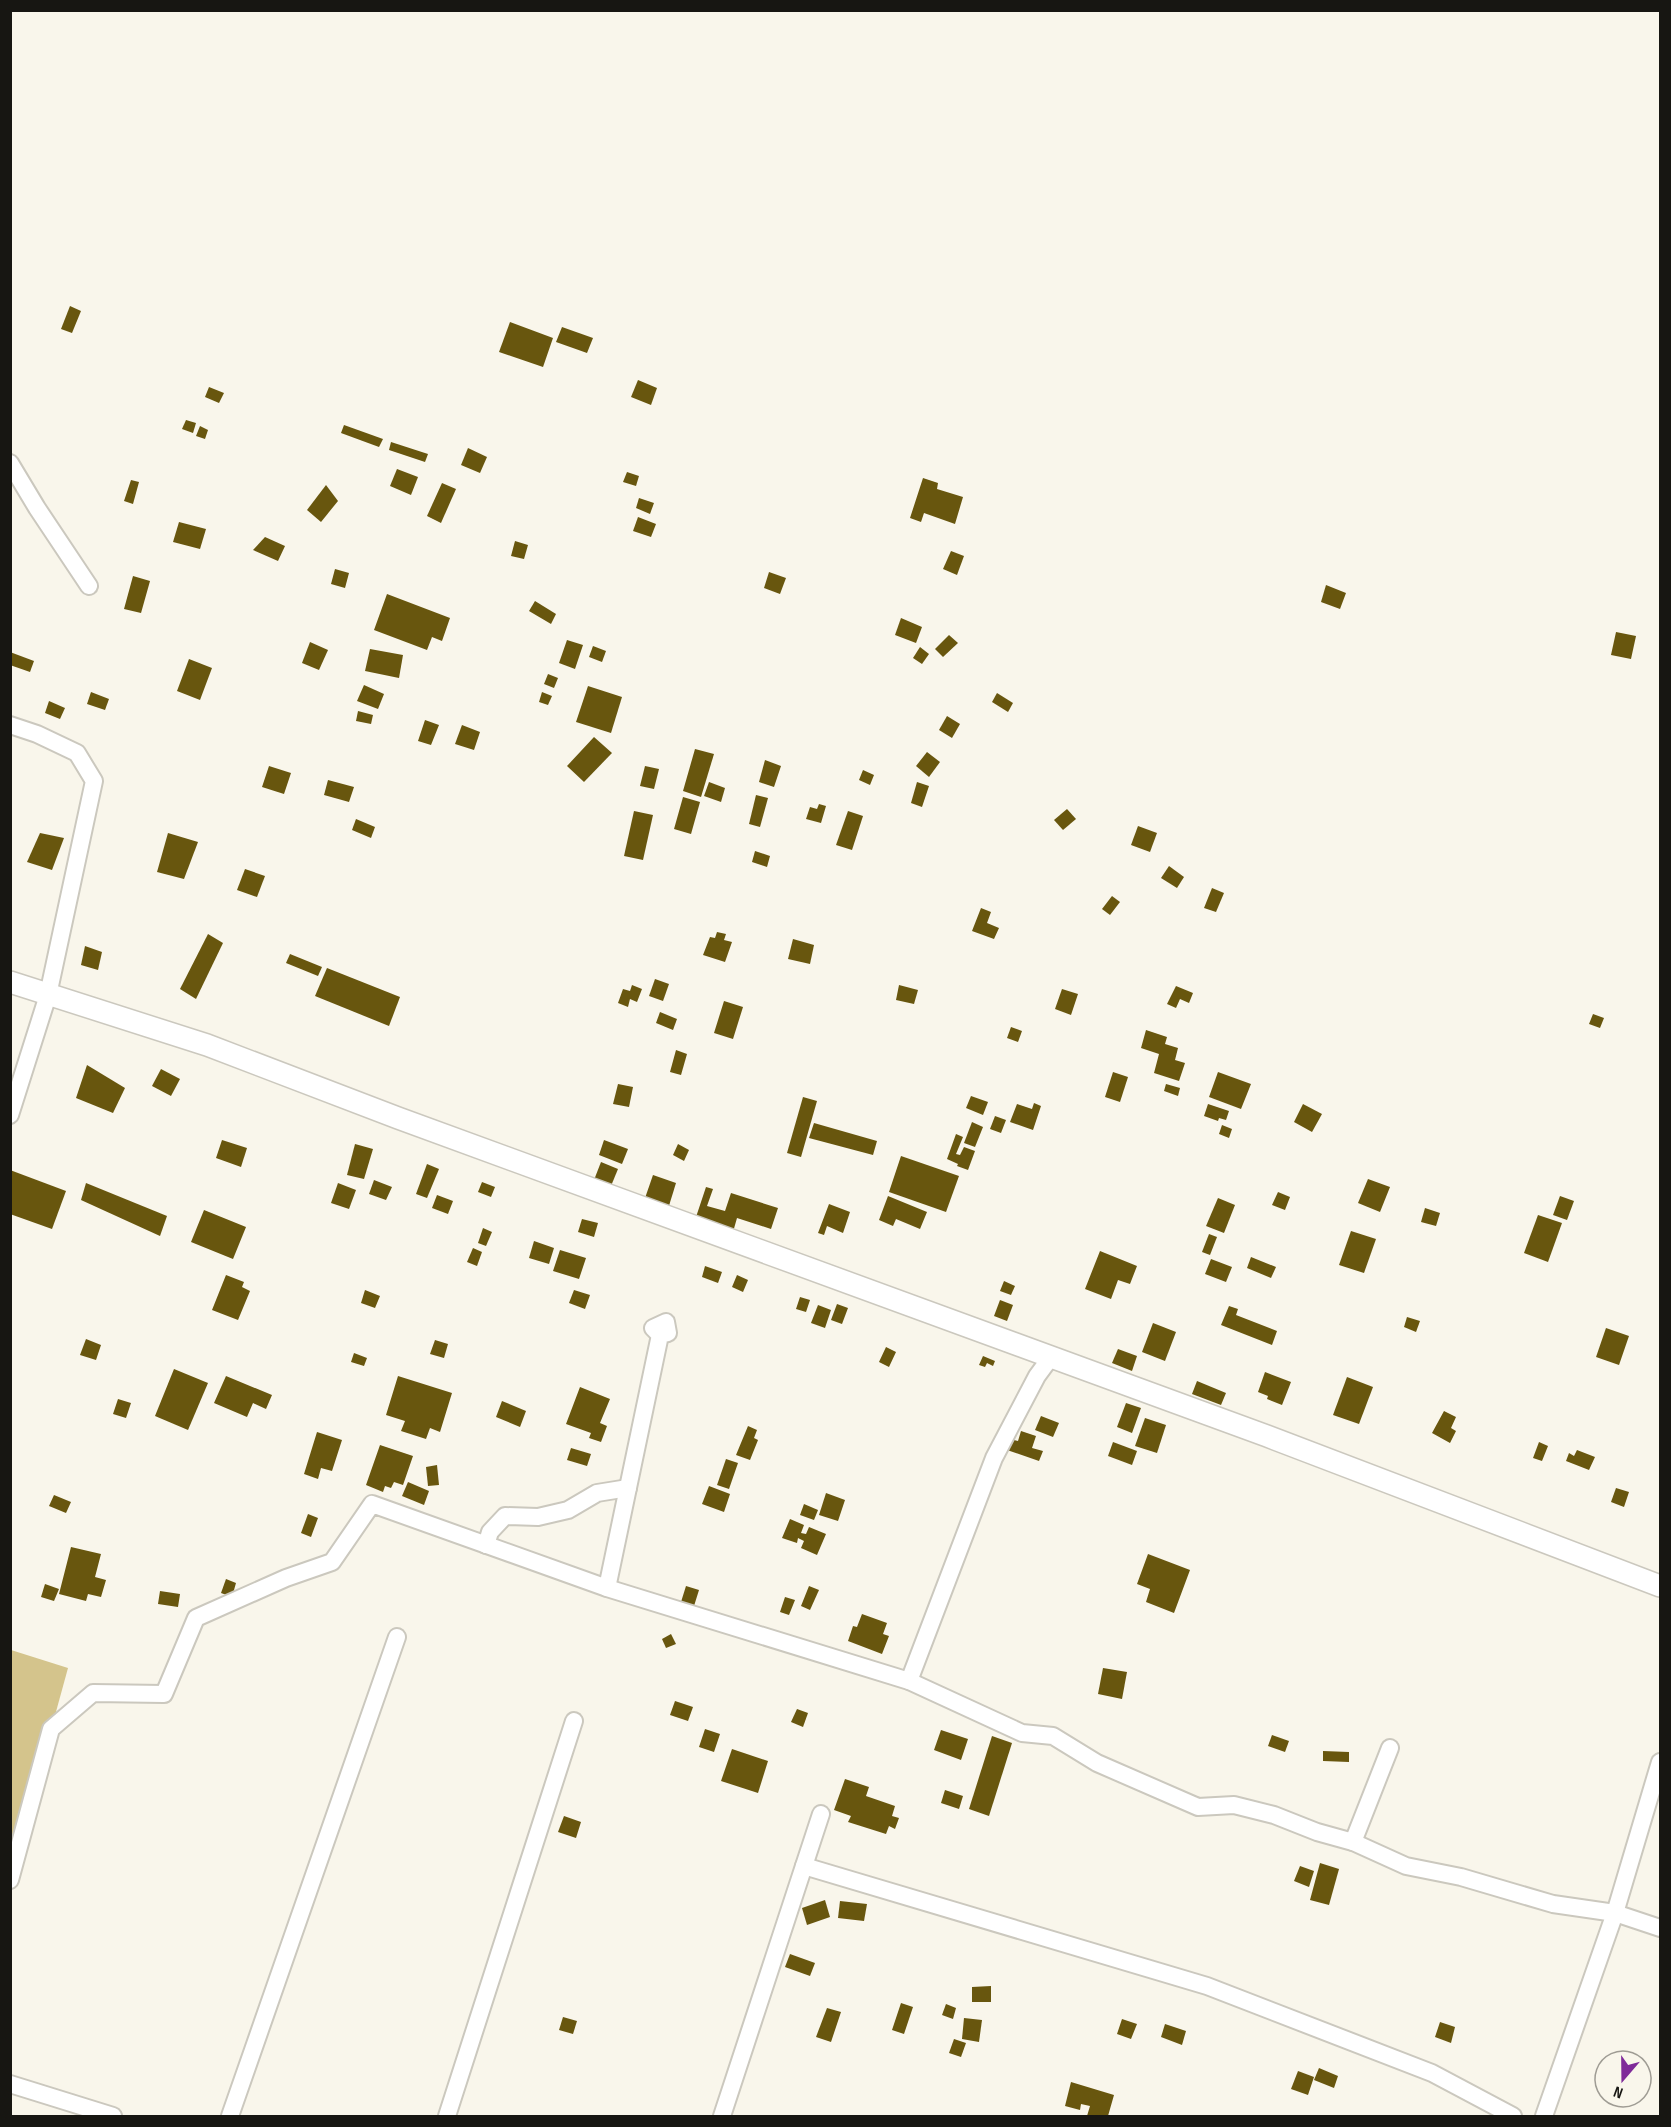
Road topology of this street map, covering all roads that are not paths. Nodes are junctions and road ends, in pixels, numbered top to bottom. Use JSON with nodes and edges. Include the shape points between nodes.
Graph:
{"nodes":[{"id":1,"x":10,"y":463,"type":"edge"},
{"id":2,"x":89,"y":586,"type":"dead end"},
{"id":3,"x":10,"y":725,"type":"edge"},
{"id":4,"x":10,"y":982,"type":"edge"},
{"id":5,"x":48,"y":995,"type":"junction"},
{"id":6,"x":10,"y":1115,"type":"edge"},
{"id":7,"x":660,"y":1335,"type":"dead end"},
{"id":8,"x":1051,"y":1357,"type":"junction"},
{"id":9,"x":628,"y":1488,"type":"junction"},
{"id":10,"x":486,"y":1545,"type":"junction"},
{"id":11,"x":1660,"y":1586,"type":"edge"},
{"id":12,"x":607,"y":1588,"type":"junction"},
{"id":13,"x":397,"y":1637,"type":"dead end"},
{"id":14,"x":909,"y":1681,"type":"junction"},
{"id":15,"x":574,"y":1721,"type":"dead end"},
{"id":16,"x":1390,"y":1748,"type":"dead end"},
{"id":17,"x":1660,"y":1762,"type":"edge"},
{"id":18,"x":821,"y":1814,"type":"dead end"},
{"id":19,"x":1353,"y":1842,"type":"junction"},
{"id":20,"x":804,"y":1866,"type":"junction"},
{"id":21,"x":10,"y":1880,"type":"edge"},
{"id":22,"x":1614,"y":1913,"type":"junction"},
{"id":23,"x":1660,"y":1928,"type":"edge"},
{"id":24,"x":10,"y":2084,"type":"edge"},
{"id":25,"x":113,"y":2116,"type":"edge"},
{"id":26,"x":230,"y":2116,"type":"edge"},
{"id":27,"x":447,"y":2116,"type":"edge"},
{"id":28,"x":722,"y":2116,"type":"edge"},
{"id":29,"x":1514,"y":2116,"type":"edge"},
{"id":30,"x":1544,"y":2116,"type":"edge"}],
"edges":[{"from":1,"to":2,"type":"street"},
{"from":3,"to":5,"type":"street","via":[[77,753],[94,781]]},
{"from":4,"to":5,"type":"street"},
{"from":5,"to":6,"type":"street"},
{"from":5,"to":8,"type":"street","via":[[207,1045]]},
{"from":7,"to":9,"type":"street"},
{"from":8,"to":11,"type":"street"},
{"from":8,"to":14,"type":"street","via":[[994,1458]]},
{"from":9,"to":10,"type":"street","via":[[597,1493],[568,1510],[548,1515],[505,1516],[490,1532]]},
{"from":9,"to":12,"type":"street"},
{"from":10,"to":12,"type":"street"},
{"from":10,"to":21,"type":"street","via":[[372,1504],[332,1562],[196,1618],[164,1694],[93,1693],[51,1729]]},
{"from":12,"to":14,"type":"street"},
{"from":13,"to":26,"type":"street"},
{"from":14,"to":19,"type":"street","via":[[1022,1733],[1053,1736],[1097,1763],[1198,1807],[1234,1805]]},
{"from":15,"to":27,"type":"street"},
{"from":16,"to":19,"type":"street"},
{"from":17,"to":22,"type":"street"},
{"from":18,"to":20,"type":"street"},
{"from":19,"to":22,"type":"street","via":[[1406,1866],[1461,1877],[1552,1904]]},
{"from":20,"to":28,"type":"street"},
{"from":20,"to":29,"type":"street","via":[[1207,1986],[1432,2073]]},
{"from":22,"to":23,"type":"street"},
{"from":22,"to":30,"type":"street"},
{"from":24,"to":25,"type":"street"}]}
